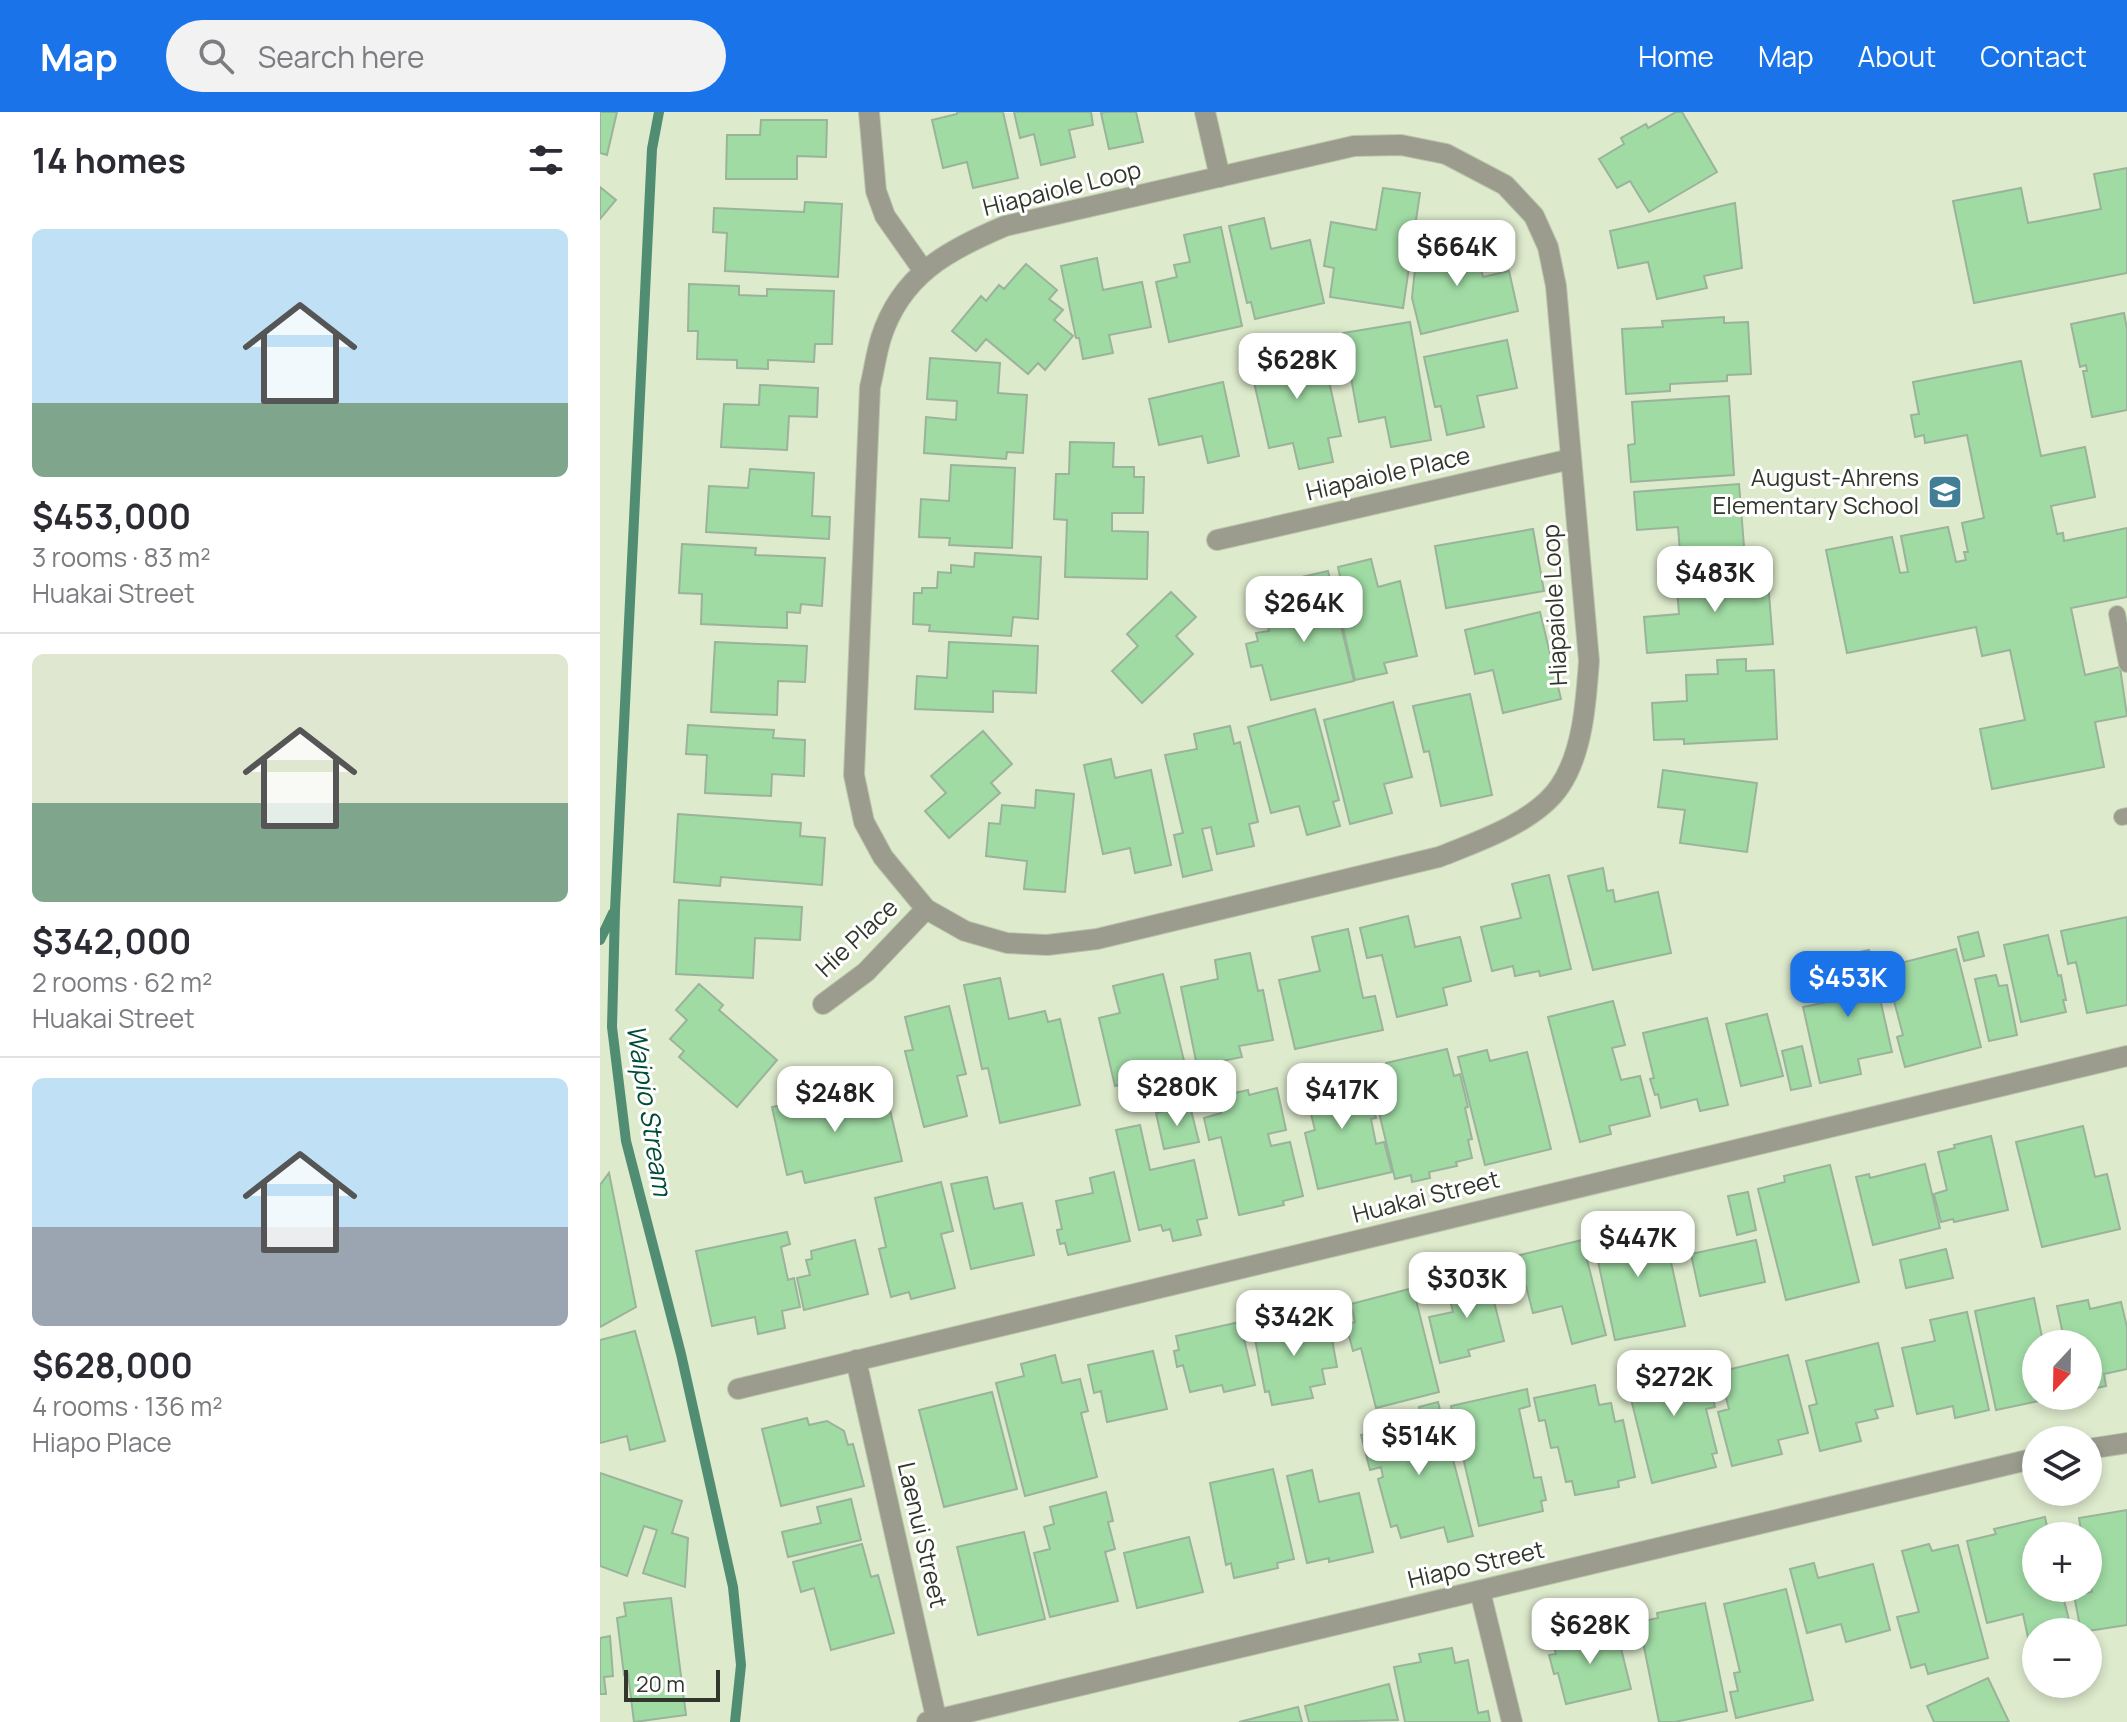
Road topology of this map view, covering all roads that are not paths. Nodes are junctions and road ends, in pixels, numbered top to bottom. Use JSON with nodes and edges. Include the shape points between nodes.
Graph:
{"nodes":[{"id":1,"x":869,"y":112,"type":"edge"},
{"id":2,"x":1205,"y":112,"type":"edge"},
{"id":3,"x":1220,"y":177,"type":"junction"},
{"id":4,"x":923,"y":270,"type":"junction"},
{"id":5,"x":1571,"y":459,"type":"junction"},
{"id":6,"x":1217,"y":540,"type":"dead end"},
{"id":7,"x":2117,"y":614,"type":"dead end"},
{"id":8,"x":2127,"y":664,"type":"edge"},
{"id":9,"x":926,"y":909,"type":"junction"},
{"id":10,"x":823,"y":1004,"type":"dead end"},
{"id":11,"x":2127,"y":1056,"type":"edge"},
{"id":12,"x":856,"y":1360,"type":"junction"},
{"id":13,"x":738,"y":1389,"type":"dead end"},
{"id":14,"x":2127,"y":1443,"type":"edge"},
{"id":15,"x":2102,"y":1447,"type":"edge"},
{"id":16,"x":2022,"y":1461,"type":"edge"},
{"id":17,"x":1480,"y":1591,"type":"junction"},
{"id":18,"x":934,"y":1721,"type":"edge"},
{"id":19,"x":1512,"y":1722,"type":"edge"}],
"edges":[{"from":1,"to":4,"type":"street","via":[[876,191],[885,216]]},
{"from":2,"to":3,"type":"street"},
{"from":3,"to":4,"type":"street","name":"Hiapaiole Loop","via":[[1005,226],[961,244]]},
{"from":3,"to":5,"type":"street","name":"Hiapaiole Loop","via":[[1354,146],[1401,145],[1446,154],[1505,185],[1534,216],[1548,247]]},
{"from":4,"to":9,"type":"street","name":"Hiapaiole Loop","via":[[899,299],[881,337],[870,387],[854,775],[864,822],[883,857]]},
{"from":5,"to":6,"type":"street","name":"Hiapaiole Place"},
{"from":5,"to":9,"type":"street","name":"Hiapaiole Loop","via":[[1589,661],[1586,707],[1577,747],[1559,787],[1528,816],[1439,857],[1097,939],[1007,943],[965,931]]},
{"from":7,"to":8,"type":"lane"},
{"from":9,"to":10,"type":"street","name":"Hie Place","via":[[866,972]]},
{"from":11,"to":12,"type":"street","name":"Huakai Street"},
{"from":12,"to":13,"type":"street","name":"Huakai Street"},
{"from":12,"to":18,"type":"street","name":"Laenui Street"},
{"from":14,"to":15,"type":"street"},
{"from":16,"to":17,"type":"street","name":"Hiapo Street"},
{"from":17,"to":18,"type":"street","name":"Hiapo Street"},
{"from":17,"to":19,"type":"street"}]}
